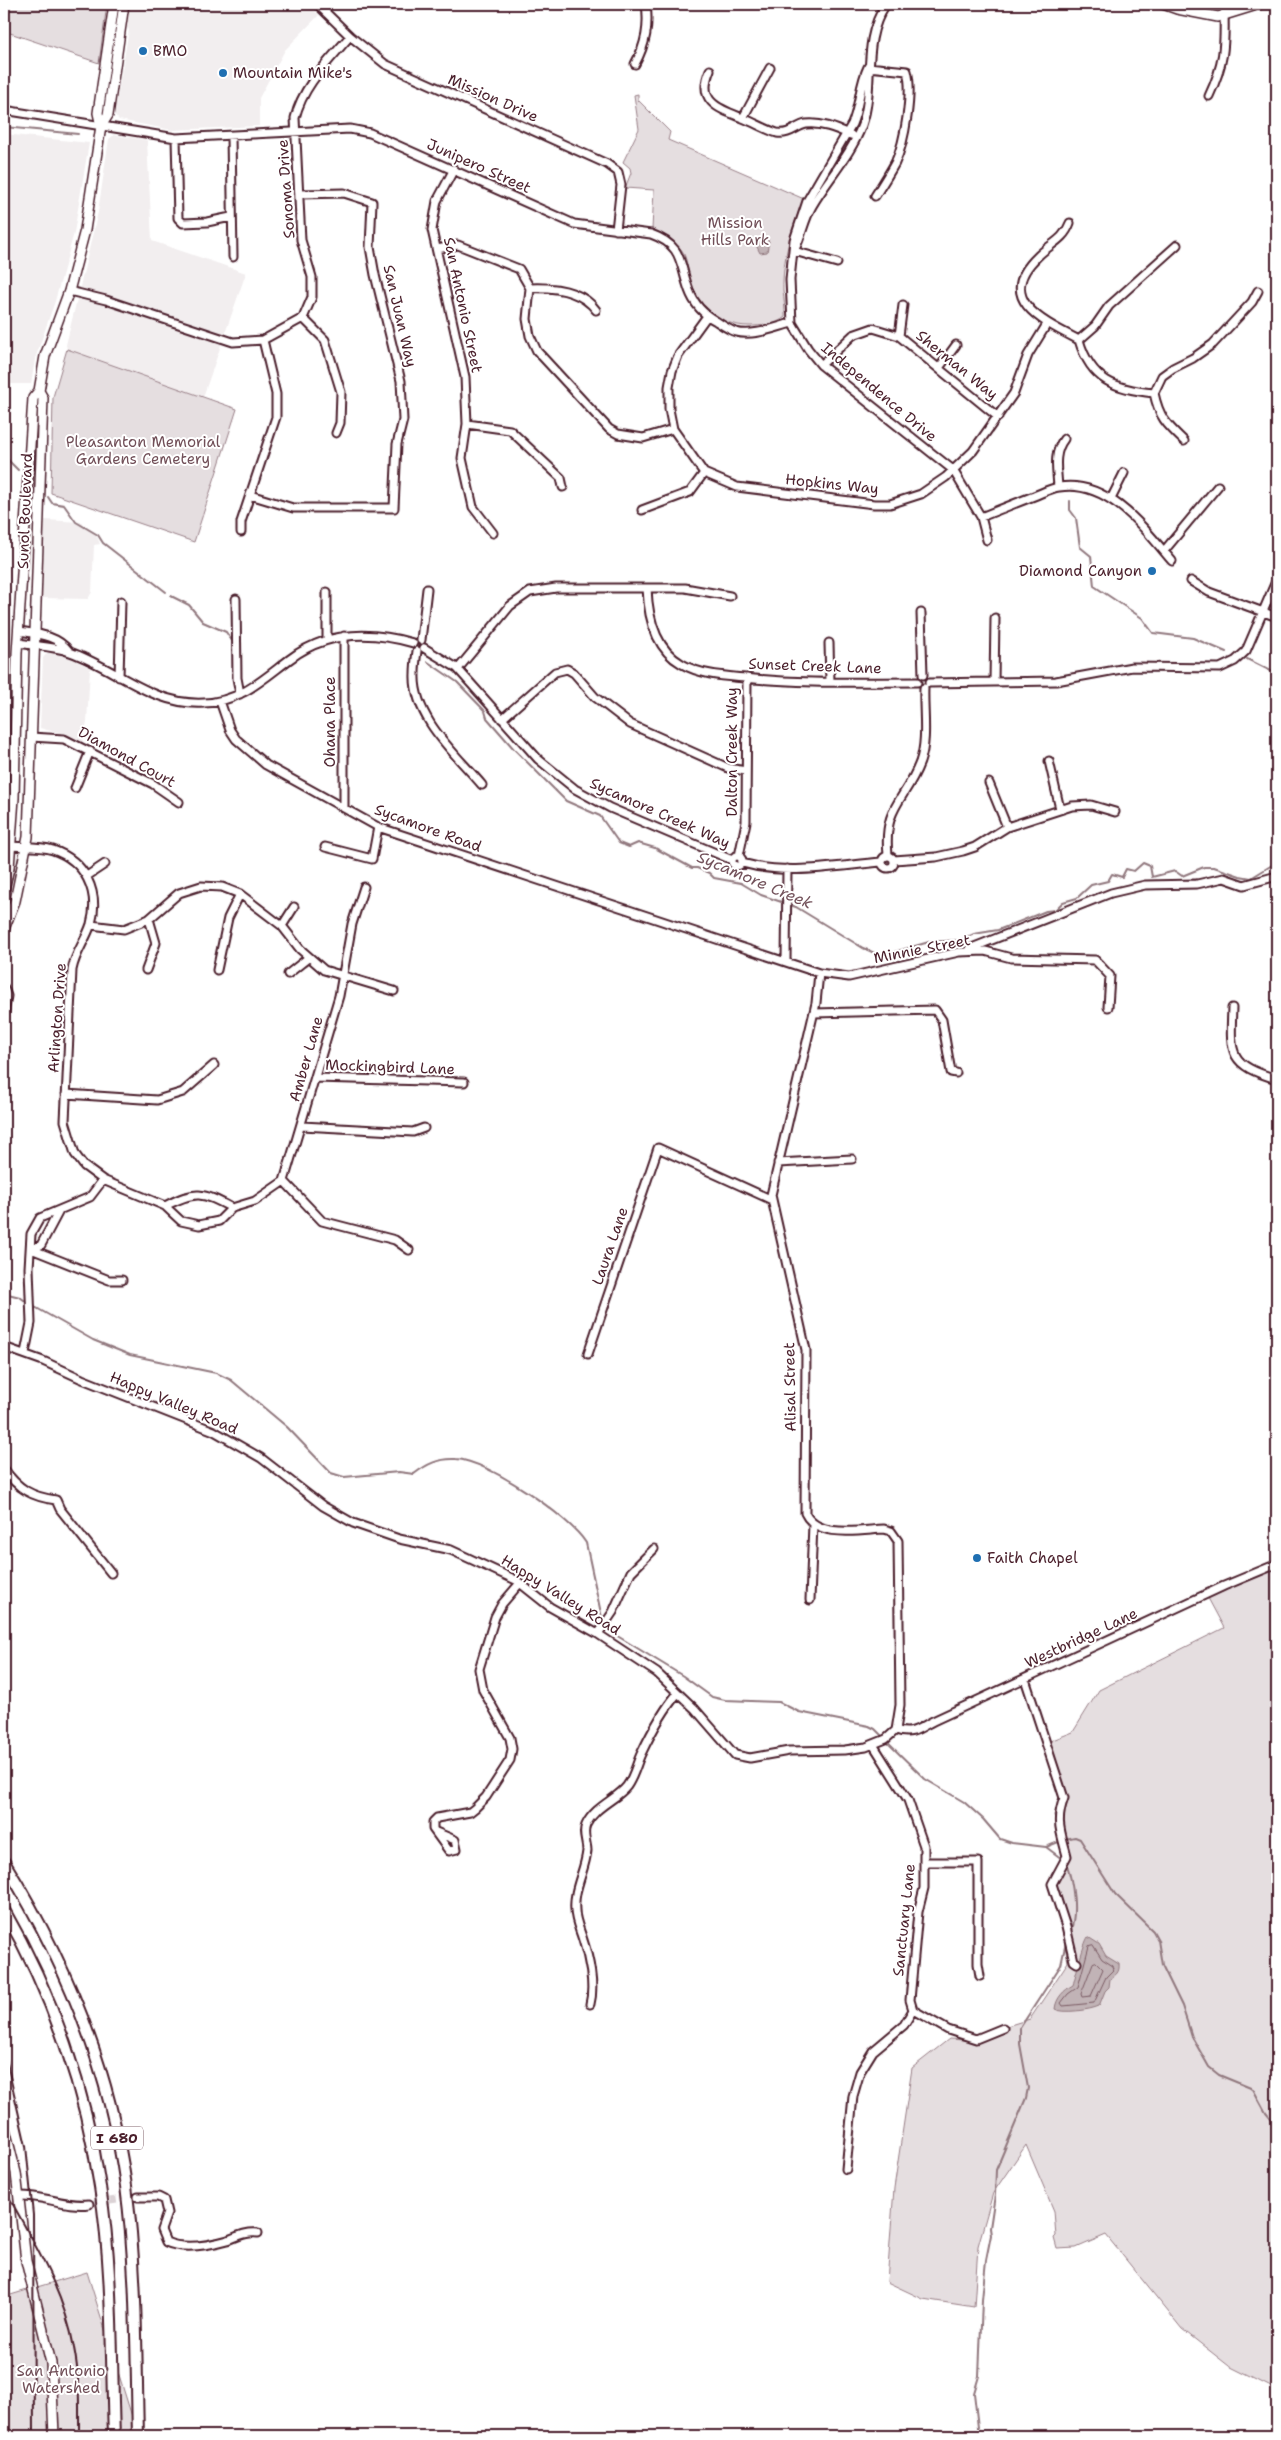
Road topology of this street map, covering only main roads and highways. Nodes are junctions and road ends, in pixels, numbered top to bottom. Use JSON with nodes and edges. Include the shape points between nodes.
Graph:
{"nodes":[{"id":1,"x":114,"y":4,"type":"edge"},
{"id":2,"x":124,"y":4,"type":"edge"},
{"id":3,"x":1163,"y":4,"type":"edge"},
{"id":4,"x":1176,"y":4,"type":"edge"},
{"id":5,"x":1260,"y":4,"type":"edge"},
{"id":6,"x":1224,"y":13,"type":"junction"},
{"id":7,"x":101,"y":126,"type":"junction"},
{"id":8,"x":39,"y":391,"type":"junction"},
{"id":9,"x":32,"y":427,"type":"junction"},
{"id":10,"x":40,"y":474,"type":"junction"},
{"id":11,"x":4,"y":889,"type":"edge"},
{"id":12,"x":4,"y":929,"type":"edge"},
{"id":13,"x":4,"y":1862,"type":"edge"},
{"id":14,"x":4,"y":1910,"type":"edge"},
{"id":15,"x":4,"y":2124,"type":"edge"},
{"id":16,"x":54,"y":2436,"type":"edge"},
{"id":17,"x":114,"y":2436,"type":"edge"},
{"id":18,"x":138,"y":2436,"type":"edge"}],
"edges":[{"from":1,"to":7,"type":"main road","name":"Sunol Boulevard","via":[[98,113]]},
{"from":2,"to":7,"type":"main road","name":"Sunol Boulevard","via":[[108,115]]},
{"from":3,"to":6,"type":"main road","via":[[1201,15],[1218,17]]},
{"from":4,"to":6,"type":"main road"},
{"from":5,"to":6,"type":"main road"},
{"from":7,"to":8,"type":"main road","name":"Sunol Boulevard","via":[[88,216],[69,291],[45,356]]},
{"from":8,"to":9,"type":"main road","name":"Sunol Boulevard","via":[[33,398]]},
{"from":8,"to":10,"type":"main road","name":"Sunol Boulevard","via":[[43,398]]},
{"from":9,"to":10,"type":"main road","via":[[34,469]]},
{"from":9,"to":11,"type":"main road","name":"Sunol Boulevard","via":[[18,643],[11,846]]},
{"from":10,"to":12,"type":"main road","name":"Sunol Boulevard","via":[[26,847],[15,901]]},
{"from":13,"to":18,"type":"highway","number":"I 680","via":[[33,1910],[67,1981],[86,2027],[109,2103],[130,2222]]},
{"from":14,"to":17,"type":"highway","number":"I 680","via":[[60,2029],[93,2148],[108,2262]]},
{"from":15,"to":16,"type":"main road","via":[[19,2196],[26,2261],[51,2363]]}]}
